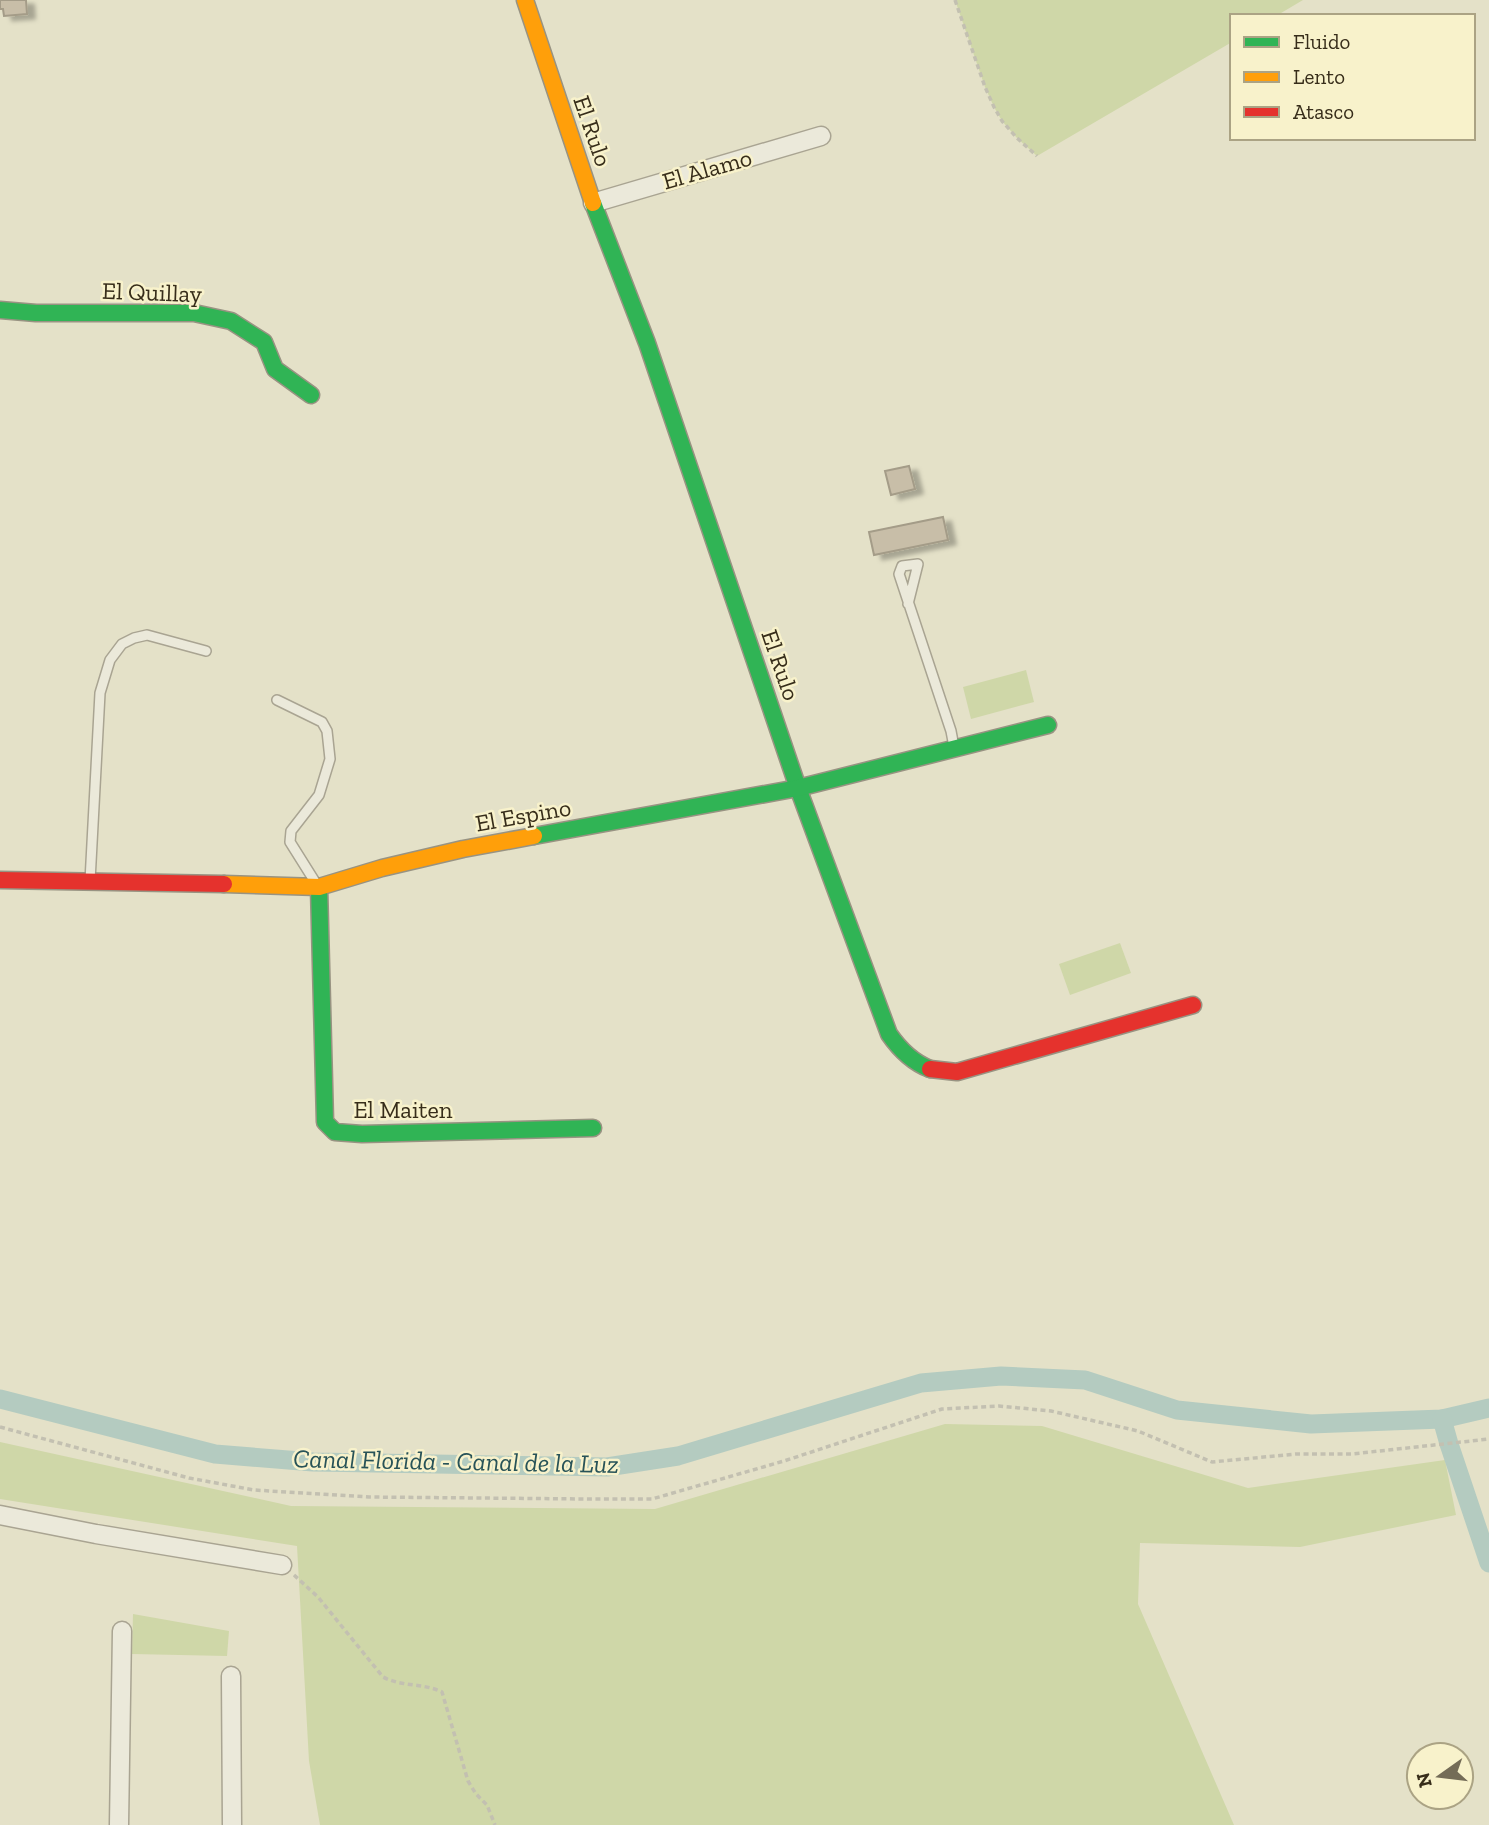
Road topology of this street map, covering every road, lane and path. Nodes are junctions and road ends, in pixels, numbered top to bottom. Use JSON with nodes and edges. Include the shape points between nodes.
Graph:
{"nodes":[{"id":1,"x":524,"y":0,"type":"edge"},
{"id":2,"x":955,"y":0,"type":"edge"},
{"id":3,"x":821,"y":136,"type":"dead end"},
{"id":4,"x":1037,"y":156,"type":"dead end"},
{"id":5,"x":593,"y":202,"type":"junction"},
{"id":6,"x":0,"y":310,"type":"edge"},
{"id":7,"x":311,"y":395,"type":"dead end"},
{"id":8,"x":908,"y":604,"type":"dead end"},
{"id":9,"x":206,"y":651,"type":"dead end"},
{"id":10,"x":277,"y":700,"type":"dead end"},
{"id":11,"x":1048,"y":725,"type":"dead end"},
{"id":12,"x":954,"y":749,"type":"junction"},
{"id":13,"x":798,"y":788,"type":"junction"},
{"id":14,"x":0,"y":880,"type":"edge"},
{"id":15,"x":90,"y":881,"type":"junction"},
{"id":16,"x":319,"y":887,"type":"junction"},
{"id":17,"x":1193,"y":1006,"type":"dead end"},
{"id":18,"x":593,"y":1128,"type":"dead end"},
{"id":19,"x":0,"y":1427,"type":"edge"},
{"id":20,"x":1489,"y":1439,"type":"edge"},
{"id":21,"x":0,"y":1515,"type":"edge"},
{"id":22,"x":282,"y":1565,"type":"joint"},
{"id":23,"x":122,"y":1630,"type":"dead end"},
{"id":24,"x":231,"y":1676,"type":"dead end"},
{"id":25,"x":119,"y":1825,"type":"edge"},
{"id":26,"x":232,"y":1825,"type":"edge"},
{"id":27,"x":495,"y":1825,"type":"edge"}],
"edges":[{"from":1,"to":5,"type":"street","name":"El Rulo"},
{"from":2,"to":4,"type":"path","via":[[994,107]]},
{"from":3,"to":5,"type":"street","name":"El Alamo"},
{"from":5,"to":13,"type":"street","name":"El Rulo","via":[[647,343]]},
{"from":6,"to":7,"type":"street","name":"El Quillay","via":[[194,313],[231,321],[264,342],[275,369]]},
{"from":8,"to":12,"type":"lane"},
{"from":9,"to":15,"type":"lane","via":[[147,635],[122,644],[110,660],[100,693]]},
{"from":10,"to":16,"type":"lane","via":[[322,722],[327,731],[330,759],[319,795],[291,831],[290,842]]},
{"from":11,"to":12,"type":"street","name":"El Espino"},
{"from":12,"to":13,"type":"street","name":"El Espino"},
{"from":13,"to":16,"type":"street","name":"El Espino","via":[[463,849]]},
{"from":13,"to":17,"type":"street","name":"El Rulo","via":[[889,1034],[913,1062],[934,1071],[957,1072]]},
{"from":14,"to":15,"type":"street","name":"El Espino"},
{"from":15,"to":16,"type":"street","name":"El Espino"},
{"from":16,"to":18,"type":"street","name":"El Maiten","via":[[325,1122],[335,1132]]},
{"from":19,"to":20,"type":"path","via":[[189,1478],[254,1490],[369,1497],[575,1499],[652,1499],[942,1409],[999,1406],[1051,1411],[1138,1431],[1212,1462],[1352,1454]]},
{"from":21,"to":22,"type":"street"},
{"from":22,"to":27,"type":"path","via":[[318,1597],[383,1677],[442,1692],[468,1781],[487,1805]]},
{"from":23,"to":25,"type":"street"},
{"from":24,"to":26,"type":"street"}]}
